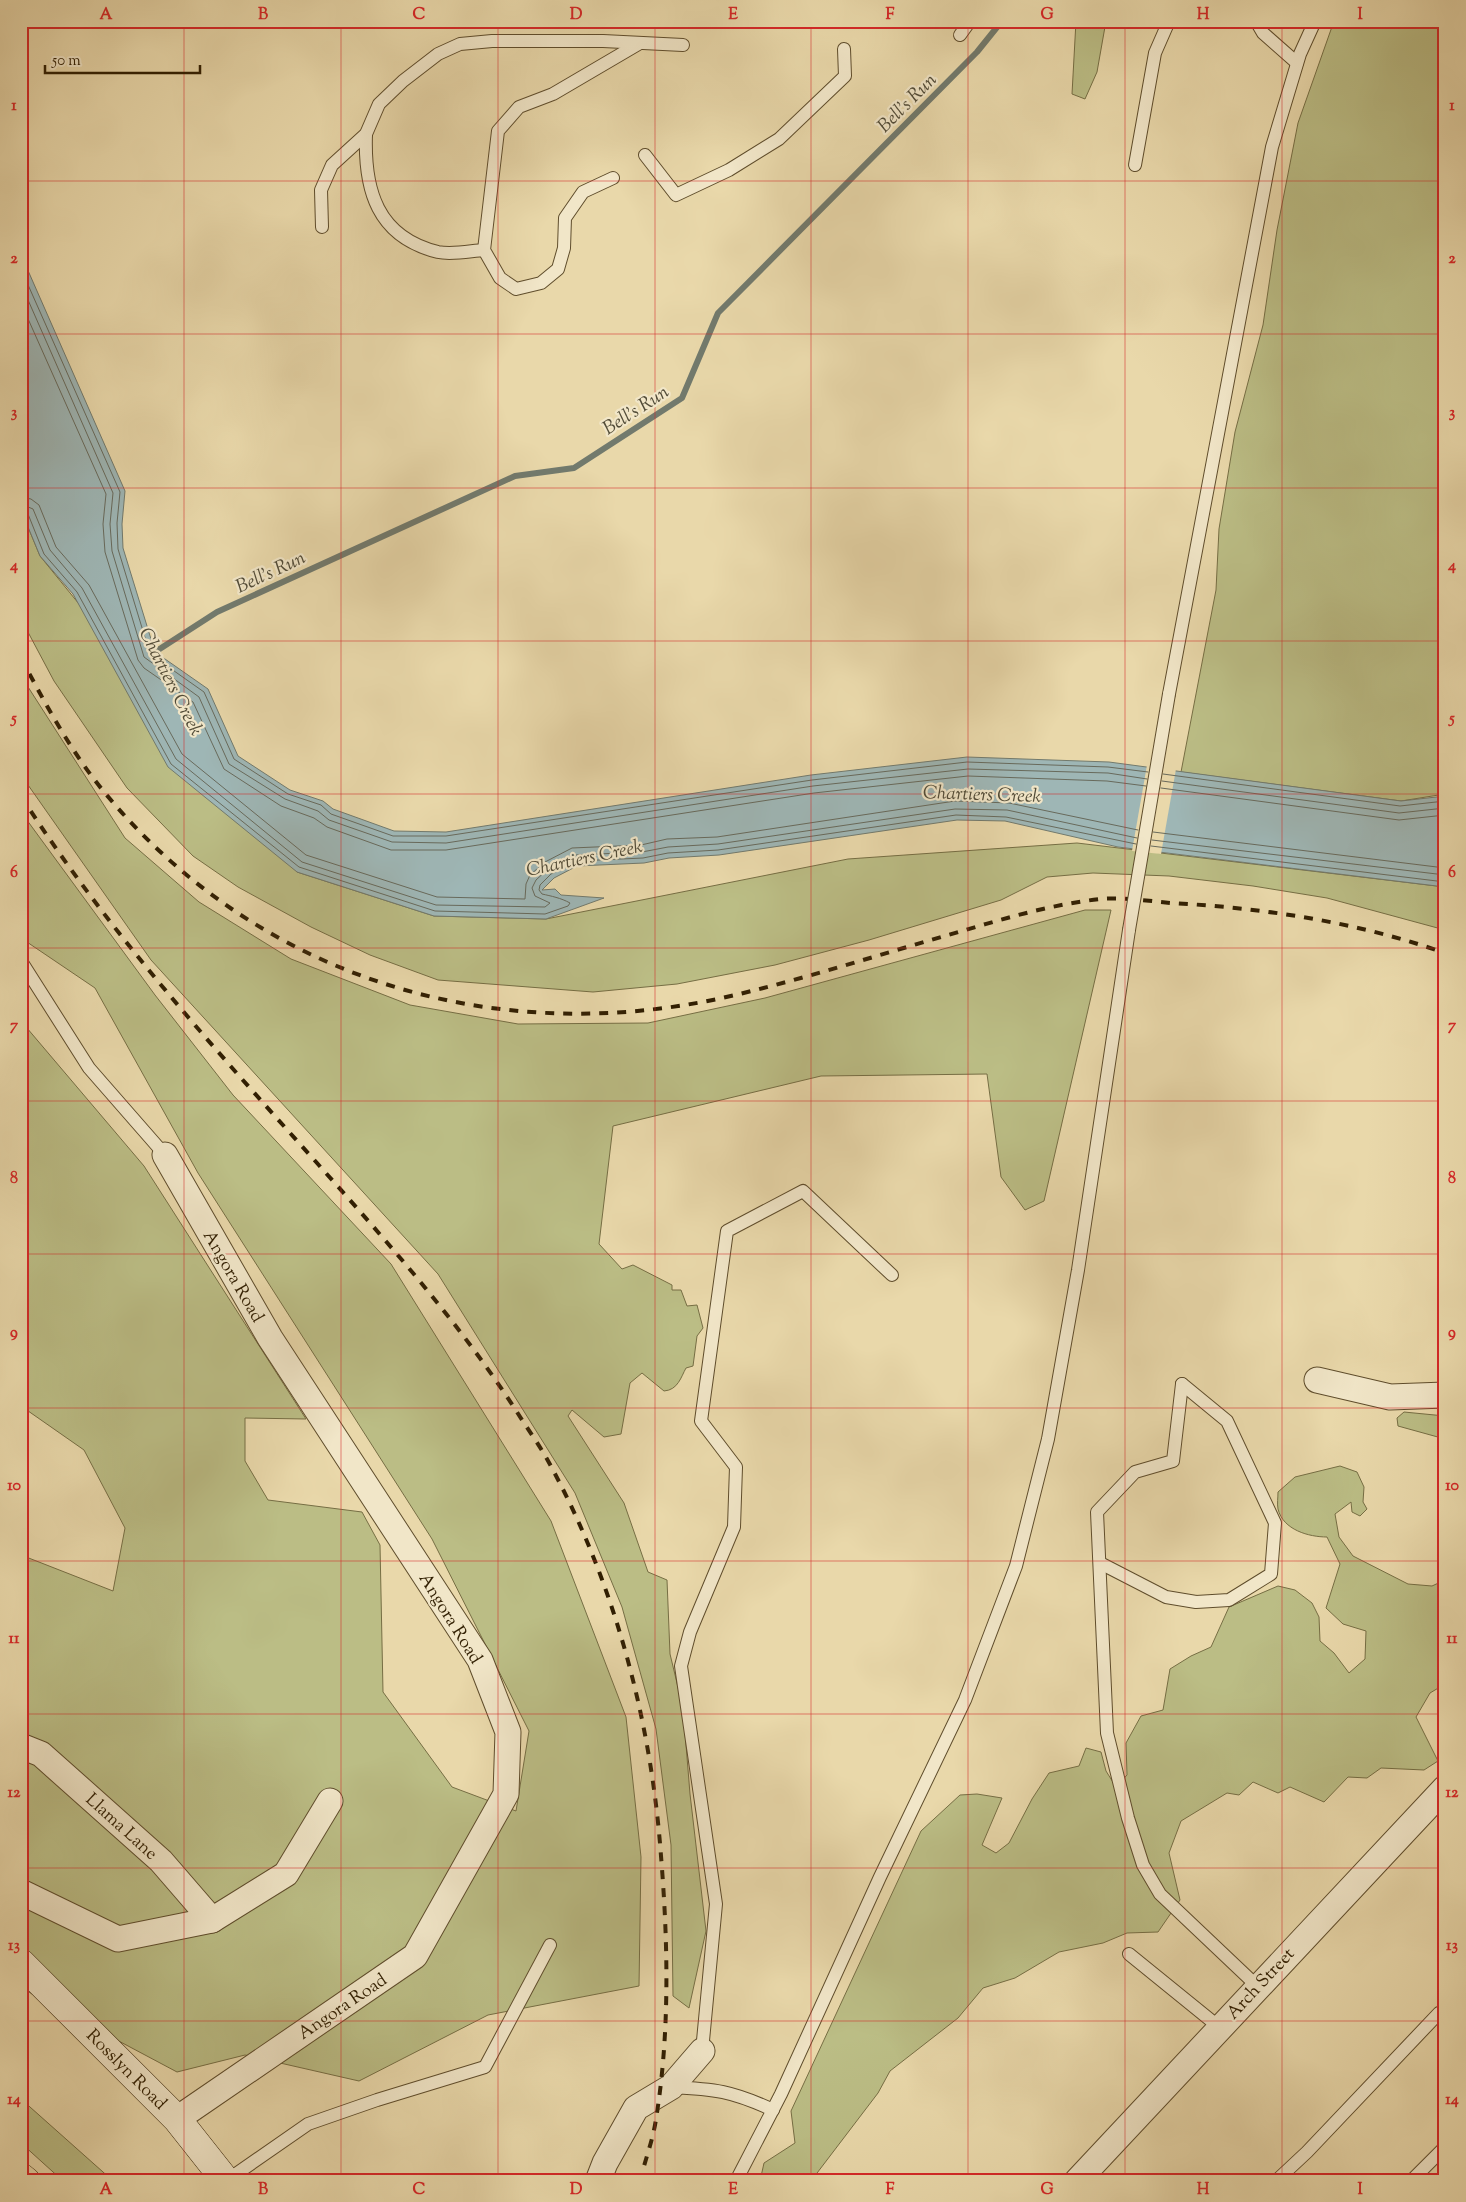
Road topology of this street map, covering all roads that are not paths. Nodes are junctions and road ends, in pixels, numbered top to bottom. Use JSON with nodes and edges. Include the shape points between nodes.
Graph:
{"nodes":[{"id":1,"x":970,"y":21,"type":"edge"},
{"id":2,"x":1169,"y":21,"type":"edge"},
{"id":3,"x":1256,"y":21,"type":"edge"},
{"id":4,"x":1315,"y":21,"type":"edge"},
{"id":5,"x":960,"y":35,"type":"dead end"},
{"id":6,"x":640,"y":43,"type":"junction"},
{"id":7,"x":683,"y":45,"type":"dead end"},
{"id":8,"x":844,"y":48,"type":"dead end"},
{"id":9,"x":1297,"y":63,"type":"junction"},
{"id":10,"x":366,"y":134,"type":"junction"},
{"id":11,"x":645,"y":155,"type":"dead end"},
{"id":12,"x":1135,"y":164,"type":"dead end"},
{"id":13,"x":614,"y":178,"type":"dead end"},
{"id":14,"x":322,"y":227,"type":"dead end"},
{"id":15,"x":484,"y":250,"type":"junction"},
{"id":16,"x":21,"y":961,"type":"edge"},
{"id":17,"x":165,"y":1155,"type":"joint"},
{"id":18,"x":892,"y":1276,"type":"dead end"},
{"id":19,"x":1317,"y":1380,"type":"dead end"},
{"id":20,"x":1445,"y":1395,"type":"edge"},
{"id":21,"x":1100,"y":1563,"type":"junction"},
{"id":22,"x":21,"y":1746,"type":"edge"},
{"id":23,"x":1445,"y":1788,"type":"edge"},
{"id":24,"x":330,"y":1801,"type":"dead end"},
{"id":25,"x":21,"y":1892,"type":"edge"},
{"id":26,"x":212,"y":1920,"type":"junction"},
{"id":27,"x":550,"y":1945,"type":"dead end"},
{"id":28,"x":1129,"y":1954,"type":"dead end"},
{"id":29,"x":21,"y":1963,"type":"edge"},
{"id":30,"x":1257,"y":1986,"type":"junction"},
{"id":31,"x":1445,"y":2011,"type":"edge"},
{"id":32,"x":1219,"y":2027,"type":"junction"},
{"id":33,"x":702,"y":2051,"type":"joint"},
{"id":34,"x":671,"y":2087,"type":"junction"},
{"id":35,"x":773,"y":2110,"type":"junction"},
{"id":36,"x":177,"y":2119,"type":"junction"},
{"id":37,"x":1445,"y":2147,"type":"edge"},
{"id":38,"x":21,"y":2177,"type":"edge"},
{"id":39,"x":26,"y":2181,"type":"edge"},
{"id":40,"x":226,"y":2181,"type":"edge"},
{"id":41,"x":598,"y":2181,"type":"edge"},
{"id":42,"x":736,"y":2181,"type":"edge"},
{"id":43,"x":1077,"y":2181,"type":"edge"},
{"id":44,"x":1276,"y":2181,"type":"edge"},
{"id":45,"x":1411,"y":2181,"type":"edge"}],
"edges":[{"from":1,"to":5,"type":"lane"},
{"from":2,"to":12,"type":"lane","via":[[1155,53]]},
{"from":3,"to":9,"type":"lane","via":[[1263,33]]},
{"from":4,"to":9,"type":"lane"},
{"from":6,"to":7,"type":"lane"},
{"from":6,"to":10,"type":"lane","via":[[492,41],[460,44],[438,54],[404,81],[380,104]]},
{"from":6,"to":15,"type":"lane","via":[[553,94],[519,107],[498,131]]},
{"from":8,"to":11,"type":"lane","via":[[845,76],[779,139],[728,170],[676,195]]},
{"from":9,"to":35,"type":"lane","bridge":true,"via":[[1272,147],[1169,694],[1129,930],[1078,1270],[1048,1440],[1016,1566],[965,1700]]},
{"from":10,"to":14,"type":"lane","via":[[332,165],[321,190]]},
{"from":10,"to":15,"type":"lane","via":[[365,164],[372,196],[387,221],[405,239],[440,252]]},
{"from":13,"to":15,"type":"lane","via":[[583,192],[565,218],[564,248],[558,270],[541,283],[516,289],[500,278]]},
{"from":16,"to":17,"type":"lane","via":[[89,1068]]},
{"from":17,"to":36,"type":"street","name":"Angora Road","via":[[270,1338],[480,1660],[508,1732],[506,1794],[415,1956]]},
{"from":18,"to":33,"type":"lane","via":[[804,1191],[727,1231],[701,1421],[736,1467],[734,1528],[690,1632],[681,1666],[716,1904]]},
{"from":19,"to":20,"type":"street","via":[[1390,1397]]},
{"from":21,"to":21,"type":"lane","via":[[1097,1512],[1135,1472],[1173,1461],[1182,1384],[1227,1421],[1275,1523],[1271,1574],[1229,1600],[1196,1602],[1166,1597]]},
{"from":21,"to":30,"type":"lane","via":[[1107,1733],[1143,1865],[1160,1894]]},
{"from":22,"to":26,"type":"street","name":"Llama Lane","via":[[42,1754],[161,1861]]},
{"from":23,"to":30,"type":"street","name":"Arch Street"},
{"from":24,"to":26,"type":"street","via":[[286,1874]]},
{"from":25,"to":26,"type":"street","via":[[118,1939]]},
{"from":27,"to":40,"type":"lane","via":[[485,2067],[308,2124]]},
{"from":28,"to":32,"type":"lane"},
{"from":29,"to":36,"type":"street","name":"Rosslyn Road"},
{"from":30,"to":32,"type":"street","name":"Arch Street"},
{"from":31,"to":44,"type":"lane","via":[[1439,2012]]},
{"from":32,"to":43,"type":"street","name":"Arch Street"},
{"from":33,"to":34,"type":"street"},
{"from":34,"to":35,"type":"lane","via":[[713,2088],[741,2095]]},
{"from":34,"to":41,"type":"street","via":[[636,2108]]},
{"from":35,"to":42,"type":"lane"},
{"from":36,"to":40,"type":"street","name":"Rosslyn Road"},
{"from":37,"to":45,"type":"lane"},
{"from":38,"to":39,"type":"highway"}]}
